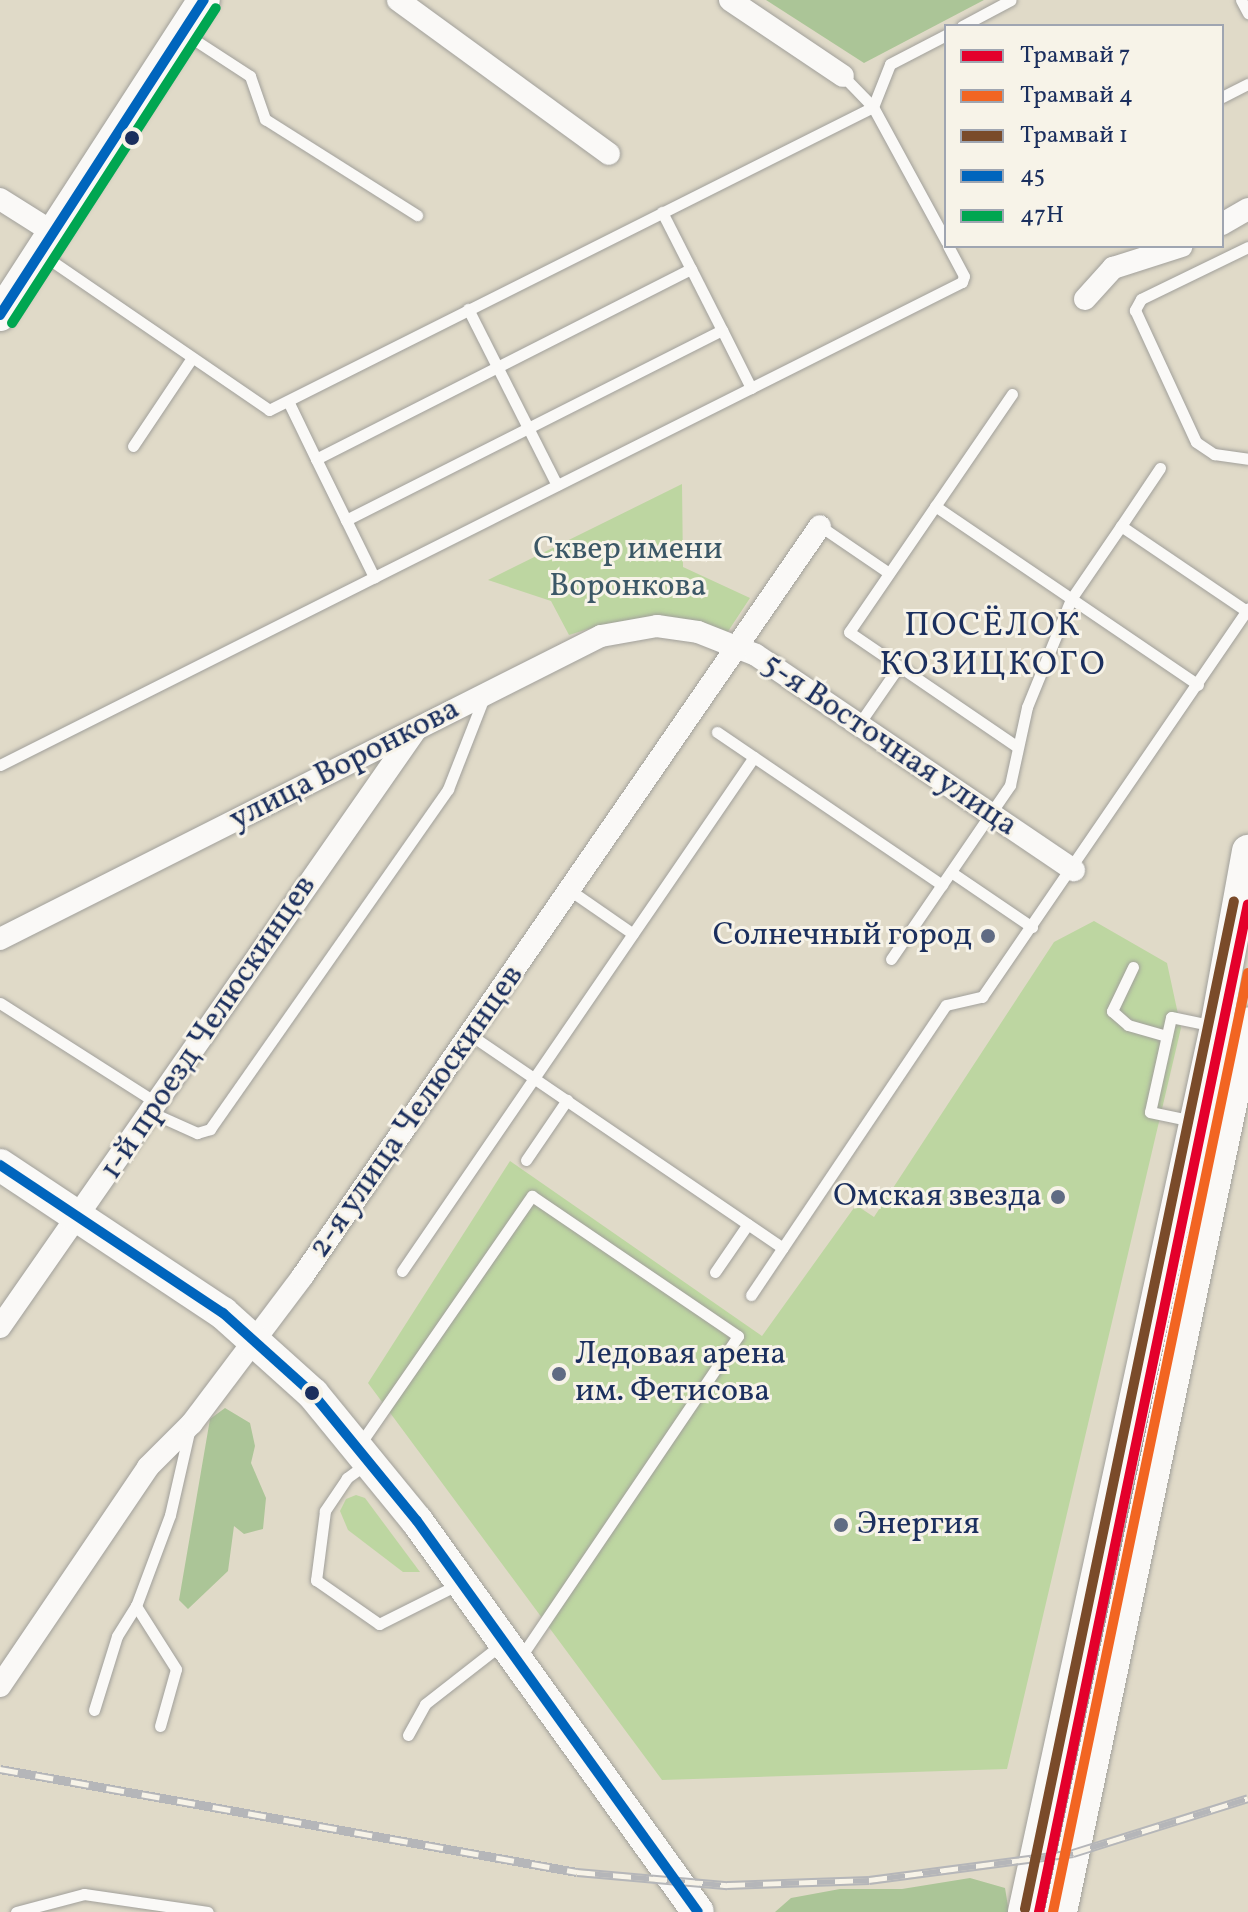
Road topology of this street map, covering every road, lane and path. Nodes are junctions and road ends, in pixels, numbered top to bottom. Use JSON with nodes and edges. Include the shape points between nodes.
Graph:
{"nodes":[{"id":1,"x":398,"y":0,"type":"edge"},
{"id":2,"x":730,"y":0,"type":"edge"},
{"id":3,"x":1011,"y":0,"type":"edge"},
{"id":4,"x":1241,"y":0,"type":"edge"},
{"id":5,"x":191,"y":11,"type":"edge"},
{"id":6,"x":1248,"y":13,"type":"edge"},
{"id":7,"x":966,"y":24,"type":"edge"},
{"id":8,"x":944,"y":36,"type":"edge"},
{"id":9,"x":843,"y":76,"type":"joint"},
{"id":10,"x":1248,"y":84,"type":"edge"},
{"id":11,"x":1224,"y":96,"type":"edge"},
{"id":12,"x":873,"y":107,"type":"junction"},
{"id":13,"x":609,"y":154,"type":"dead end"},
{"id":14,"x":0,"y":199,"type":"edge"},
{"id":15,"x":1248,"y":209,"type":"edge"},
{"id":16,"x":662,"y":212,"type":"junction"},
{"id":17,"x":417,"y":215,"type":"dead end"},
{"id":18,"x":1224,"y":223,"type":"edge"},
{"id":19,"x":944,"y":238,"type":"edge"},
{"id":20,"x":47,"y":243,"type":"junction"},
{"id":21,"x":1248,"y":247,"type":"edge"},
{"id":22,"x":949,"y":248,"type":"edge"},
{"id":23,"x":1176,"y":248,"type":"edge"},
{"id":24,"x":691,"y":269,"type":"junction"},
{"id":25,"x":1085,"y":299,"type":"dead end"},
{"id":26,"x":468,"y":309,"type":"junction"},
{"id":27,"x":0,"y":315,"type":"edge"},
{"id":28,"x":722,"y":330,"type":"junction"},
{"id":29,"x":192,"y":358,"type":"junction"},
{"id":30,"x":497,"y":367,"type":"junction"},
{"id":31,"x":751,"y":388,"type":"junction"},
{"id":32,"x":1012,"y":394,"type":"dead end"},
{"id":33,"x":288,"y":401,"type":"junction"},
{"id":34,"x":528,"y":428,"type":"junction"},
{"id":35,"x":133,"y":446,"type":"dead end"},
{"id":36,"x":316,"y":459,"type":"junction"},
{"id":37,"x":1248,"y":459,"type":"edge"},
{"id":38,"x":1160,"y":468,"type":"dead end"},
{"id":39,"x":557,"y":485,"type":"junction"},
{"id":40,"x":935,"y":506,"type":"junction"},
{"id":41,"x":346,"y":520,"type":"junction"},
{"id":42,"x":820,"y":526,"type":"joint"},
{"id":43,"x":1121,"y":526,"type":"junction"},
{"id":44,"x":889,"y":573,"type":"junction"},
{"id":45,"x":374,"y":577,"type":"junction"},
{"id":46,"x":1071,"y":599,"type":"junction"},
{"id":47,"x":1247,"y":610,"type":"edge"},
{"id":48,"x":698,"y":632,"type":"joint"},
{"id":49,"x":739,"y":646,"type":"junction"},
{"id":50,"x":899,"y":666,"type":"junction"},
{"id":51,"x":1198,"y":685,"type":"junction"},
{"id":52,"x":485,"y":695,"type":"junction"},
{"id":53,"x":859,"y":724,"type":"junction"},
{"id":54,"x":417,"y":728,"type":"junction"},
{"id":55,"x":717,"y":732,"type":"dead end"},
{"id":56,"x":1016,"y":746,"type":"junction"},
{"id":57,"x":754,"y":757,"type":"junction"},
{"id":58,"x":0,"y":765,"type":"edge"},
{"id":59,"x":990,"y":816,"type":"junction"},
{"id":60,"x":1248,"y":851,"type":"edge"},
{"id":61,"x":1074,"y":870,"type":"junction"},
{"id":62,"x":951,"y":872,"type":"junction"},
{"id":63,"x":942,"y":885,"type":"junction"},
{"id":64,"x":571,"y":891,"type":"junction"},
{"id":65,"x":1032,"y":927,"type":"junction"},
{"id":66,"x":633,"y":934,"type":"junction"},
{"id":67,"x":0,"y":939,"type":"edge"},
{"id":68,"x":891,"y":959,"type":"dead end"},
{"id":69,"x":1133,"y":967,"type":"dead end"},
{"id":70,"x":0,"y":1003,"type":"edge"},
{"id":71,"x":1248,"y":1023,"type":"edge"},
{"id":72,"x":1216,"y":1027,"type":"junction"},
{"id":73,"x":472,"y":1036,"type":"junction"},
{"id":74,"x":1166,"y":1036,"type":"junction"},
{"id":75,"x":534,"y":1078,"type":"junction"},
{"id":76,"x":567,"y":1100,"type":"junction"},
{"id":77,"x":151,"y":1106,"type":"junction"},
{"id":78,"x":1195,"y":1122,"type":"junction"},
{"id":79,"x":526,"y":1160,"type":"dead end"},
{"id":80,"x":0,"y":1165,"type":"edge"},
{"id":81,"x":79,"y":1216,"type":"junction"},
{"id":82,"x":748,"y":1224,"type":"junction"},
{"id":83,"x":783,"y":1248,"type":"junction"},
{"id":84,"x":402,"y":1271,"type":"dead end"},
{"id":85,"x":715,"y":1272,"type":"dead end"},
{"id":86,"x":751,"y":1295,"type":"dead end"},
{"id":87,"x":0,"y":1327,"type":"edge"},
{"id":88,"x":256,"y":1338,"type":"junction"},
{"id":89,"x":192,"y":1423,"type":"junction"},
{"id":90,"x":364,"y":1454,"type":"junction"},
{"id":91,"x":462,"y":1583,"type":"junction"},
{"id":92,"x":136,"y":1606,"type":"junction"},
{"id":93,"x":512,"y":1651,"type":"junction"},
{"id":94,"x":0,"y":1686,"type":"edge"},
{"id":95,"x":94,"y":1710,"type":"dead end"},
{"id":96,"x":160,"y":1726,"type":"dead end"},
{"id":97,"x":408,"y":1735,"type":"dead end"},
{"id":98,"x":16,"y":1912,"type":"edge"},
{"id":99,"x":208,"y":1912,"type":"edge"},
{"id":100,"x":698,"y":1912,"type":"edge"},
{"id":101,"x":1024,"y":1912,"type":"edge"},
{"id":102,"x":1061,"y":1912,"type":"edge"}],
"edges":[{"from":1,"to":13,"type":"street"},
{"from":2,"to":9,"type":"street"},
{"from":3,"to":7,"type":"lane"},
{"from":4,"to":6,"type":"lane"},
{"from":5,"to":17,"type":"lane","via":[[250,76],[265,119]]},
{"from":5,"to":20,"type":"main road"},
{"from":8,"to":12,"type":"lane","via":[[890,64]]},
{"from":9,"to":12,"type":"lane"},
{"from":10,"to":11,"type":"lane"},
{"from":12,"to":16,"type":"lane"},
{"from":12,"to":19,"type":"lane"},
{"from":14,"to":20,"type":"street"},
{"from":15,"to":18,"type":"street"},
{"from":16,"to":24,"type":"lane"},
{"from":16,"to":26,"type":"lane"},
{"from":20,"to":27,"type":"main road"},
{"from":20,"to":29,"type":"lane"},
{"from":21,"to":37,"type":"lane","via":[[1141,299],[1135,310],[1196,442],[1214,454]]},
{"from":22,"to":31,"type":"lane","via":[[962,282]]},
{"from":23,"to":25,"type":"street","via":[[1113,268]]},
{"from":24,"to":28,"type":"lane"},
{"from":24,"to":30,"type":"lane"},
{"from":26,"to":30,"type":"lane"},
{"from":26,"to":33,"type":"lane"},
{"from":28,"to":31,"type":"lane"},
{"from":28,"to":34,"type":"lane"},
{"from":29,"to":33,"type":"lane","via":[[264,408]]},
{"from":29,"to":35,"type":"lane"},
{"from":30,"to":34,"type":"lane"},
{"from":30,"to":36,"type":"lane"},
{"from":31,"to":39,"type":"lane"},
{"from":32,"to":40,"type":"lane"},
{"from":33,"to":36,"type":"lane"},
{"from":34,"to":39,"type":"lane"},
{"from":34,"to":41,"type":"lane"},
{"from":36,"to":41,"type":"lane"},
{"from":38,"to":43,"type":"lane"},
{"from":39,"to":45,"type":"lane"},
{"from":40,"to":44,"type":"lane"},
{"from":40,"to":46,"type":"lane"},
{"from":41,"to":45,"type":"lane"},
{"from":42,"to":44,"type":"lane"},
{"from":42,"to":49,"type":"street","name":"2-я улица Челюскинцев"},
{"from":43,"to":46,"type":"lane"},
{"from":43,"to":47,"type":"lane"},
{"from":44,"to":50,"type":"lane","via":[[849,632]]},
{"from":45,"to":58,"type":"lane"},
{"from":46,"to":51,"type":"lane"},
{"from":46,"to":56,"type":"lane"},
{"from":47,"to":51,"type":"lane"},
{"from":48,"to":49,"type":"street","name":"5-я Восточная улица"},
{"from":48,"to":52,"type":"street","name":"улица Воронкова","via":[[657,626],[601,636]]},
{"from":49,"to":53,"type":"street","name":"5-я Восточная улица"},
{"from":49,"to":64,"type":"street","name":"2-я улица Челюскинцев"},
{"from":50,"to":53,"type":"lane"},
{"from":50,"to":56,"type":"lane"},
{"from":51,"to":61,"type":"lane"},
{"from":52,"to":54,"type":"street","name":"улица Воронкова"},
{"from":52,"to":77,"type":"lane","via":[[448,789],[210,1129],[197,1133]]},
{"from":53,"to":59,"type":"street","name":"5-я Восточная улица"},
{"from":54,"to":67,"type":"street","name":"улица Воронкова"},
{"from":54,"to":77,"type":"street","name":"1-й проезд Челюскинцев"},
{"from":55,"to":57,"type":"lane"},
{"from":56,"to":59,"type":"lane","via":[[1010,785]]},
{"from":57,"to":63,"type":"lane"},
{"from":57,"to":66,"type":"lane"},
{"from":59,"to":61,"type":"street","name":"5-я Восточная улица"},
{"from":59,"to":62,"type":"lane"},
{"from":60,"to":72,"type":"main road"},
{"from":61,"to":65,"type":"lane"},
{"from":62,"to":63,"type":"lane"},
{"from":62,"to":65,"type":"lane"},
{"from":63,"to":68,"type":"lane"},
{"from":64,"to":66,"type":"lane"},
{"from":64,"to":73,"type":"street","name":"2-я улица Челюскинцев"},
{"from":65,"to":83,"type":"lane","via":[[982,997],[946,1005]]},
{"from":66,"to":75,"type":"lane"},
{"from":69,"to":74,"type":"lane","via":[[1112,1011],[1128,1025]]},
{"from":70,"to":77,"type":"lane"},
{"from":71,"to":102,"type":"main road"},
{"from":72,"to":74,"type":"lane","via":[[1171,1017]]},
{"from":72,"to":78,"type":"main road"},
{"from":73,"to":75,"type":"lane"},
{"from":73,"to":88,"type":"street","name":"2-я улица Челюскинцев"},
{"from":74,"to":78,"type":"lane","via":[[1150,1112]]},
{"from":75,"to":76,"type":"lane"},
{"from":75,"to":84,"type":"lane"},
{"from":76,"to":79,"type":"lane"},
{"from":76,"to":82,"type":"lane"},
{"from":77,"to":81,"type":"street","name":"1-й проезд Челюскинцев"},
{"from":78,"to":101,"type":"main road"},
{"from":80,"to":81,"type":"main road"},
{"from":81,"to":87,"type":"street","name":"1-й проезд Челюскинцев"},
{"from":81,"to":88,"type":"main road"},
{"from":82,"to":83,"type":"lane"},
{"from":82,"to":85,"type":"lane"},
{"from":83,"to":86,"type":"lane"},
{"from":88,"to":89,"type":"street","name":"2-я улица Челюскинцев"},
{"from":88,"to":90,"type":"main road"},
{"from":89,"to":92,"type":"lane","via":[[170,1515]]},
{"from":89,"to":94,"type":"street","name":"2-я улица Челюскинцев","via":[[148,1467]]},
{"from":90,"to":91,"type":"main road"},
{"from":90,"to":91,"type":"lane","via":[[325,1511],[316,1580],[379,1624]]},
{"from":90,"to":93,"type":"lane","via":[[532,1196],[738,1336]]},
{"from":91,"to":93,"type":"main road"},
{"from":92,"to":95,"type":"lane","via":[[117,1636]]},
{"from":92,"to":96,"type":"lane","via":[[176,1669]]},
{"from":93,"to":97,"type":"lane","via":[[425,1704]]},
{"from":93,"to":100,"type":"main road"},
{"from":98,"to":99,"type":"lane","via":[[84,1894]]}]}
